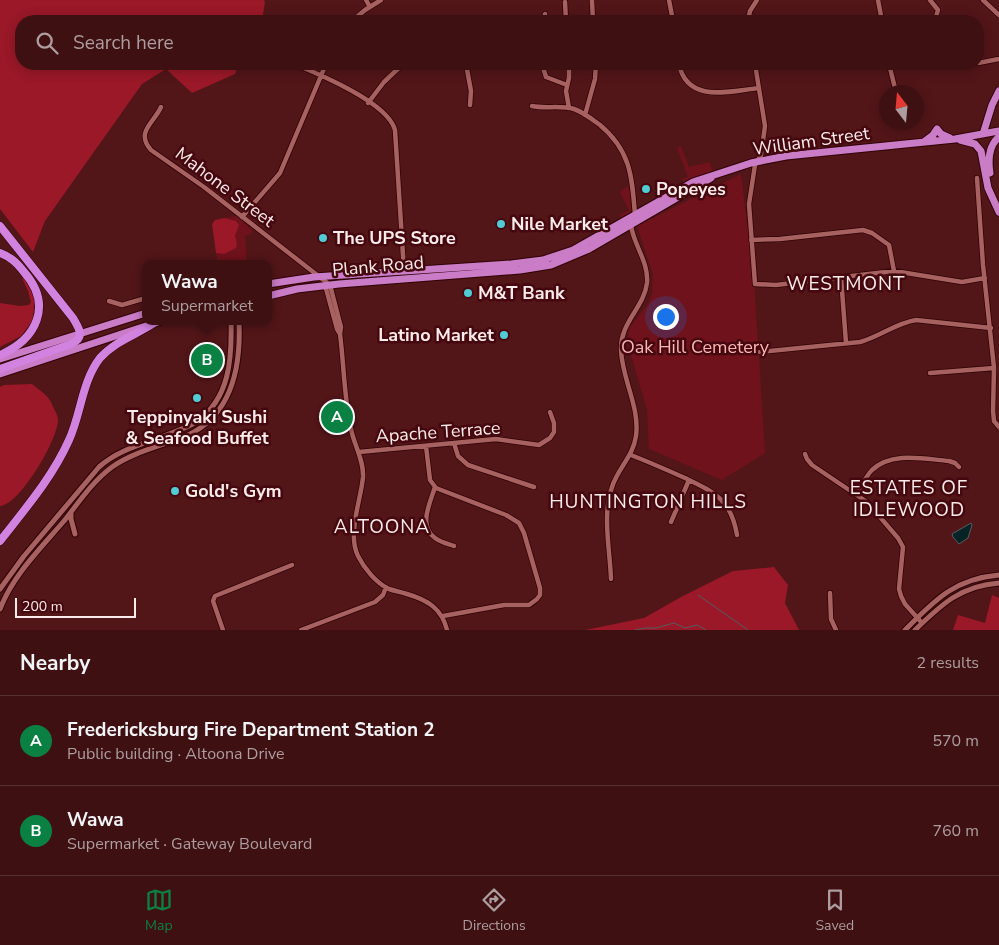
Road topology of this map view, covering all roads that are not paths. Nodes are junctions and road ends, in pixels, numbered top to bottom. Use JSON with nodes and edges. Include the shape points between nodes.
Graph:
{"nodes":[{"id":1,"x":366,"y":0,"type":"edge"},
{"id":2,"x":381,"y":0,"type":"edge"},
{"id":3,"x":669,"y":0,"type":"edge"},
{"id":4,"x":757,"y":0,"type":"edge"},
{"id":5,"x":878,"y":0,"type":"edge"},
{"id":6,"x":983,"y":0,"type":"edge"},
{"id":7,"x":592,"y":1,"type":"edge"},
{"id":8,"x":934,"y":1,"type":"edge"},
{"id":9,"x":565,"y":2,"type":"dead end"},
{"id":10,"x":370,"y":7,"type":"junction"},
{"id":11,"x":360,"y":15,"type":"edge"},
{"id":12,"x":566,"y":15,"type":"edge"},
{"id":13,"x":593,"y":15,"type":"edge"},
{"id":14,"x":671,"y":15,"type":"edge"},
{"id":15,"x":749,"y":15,"type":"edge"},
{"id":16,"x":881,"y":15,"type":"edge"},
{"id":17,"x":936,"y":15,"type":"edge"},
{"id":18,"x":999,"y":15,"type":"edge"},
{"id":19,"x":999,"y":59,"type":"edge"},
{"id":20,"x":984,"y":62,"type":"edge"},
{"id":21,"x":308,"y":70,"type":"edge"},
{"id":22,"x":324,"y":70,"type":"edge"},
{"id":23,"x":397,"y":70,"type":"edge"},
{"id":24,"x":467,"y":70,"type":"edge"},
{"id":25,"x":543,"y":70,"type":"edge"},
{"id":26,"x":569,"y":70,"type":"edge"},
{"id":27,"x":596,"y":70,"type":"edge"},
{"id":28,"x":682,"y":70,"type":"edge"},
{"id":29,"x":756,"y":70,"type":"edge"},
{"id":30,"x":890,"y":70,"type":"edge"},
{"id":31,"x":322,"y":76,"type":"junction"},
{"id":32,"x":567,"y":85,"type":"junction"},
{"id":33,"x":894,"y":85,"type":"edge"},
{"id":34,"x":759,"y":88,"type":"junction"},
{"id":35,"x":999,"y":91,"type":"edge"},
{"id":36,"x":368,"y":103,"type":"junction"},
{"id":37,"x":470,"y":105,"type":"dead end"},
{"id":38,"x":532,"y":106,"type":"dead end"},
{"id":39,"x":161,"y":107,"type":"dead end"},
{"id":40,"x":569,"y":108,"type":"junction"},
{"id":41,"x":585,"y":114,"type":"junction"},
{"id":42,"x":989,"y":118,"type":"junction"},
{"id":43,"x":999,"y":131,"type":"edge"},
{"id":44,"x":983,"y":134,"type":"junction"},
{"id":45,"x":999,"y":137,"type":"edge"},
{"id":46,"x":953,"y":139,"type":"junction"},
{"id":47,"x":920,"y":143,"type":"junction"},
{"id":48,"x":758,"y":161,"type":"junction"},
{"id":49,"x":717,"y":174,"type":"junction"},
{"id":50,"x":977,"y":178,"type":"dead end"},
{"id":51,"x":999,"y":204,"type":"edge"},
{"id":52,"x":999,"y":212,"type":"edge"},
{"id":53,"x":635,"y":215,"type":"junction"},
{"id":54,"x":242,"y":217,"type":"junction"},
{"id":55,"x":0,"y":226,"type":"edge"},
{"id":56,"x":630,"y":226,"type":"junction"},
{"id":57,"x":751,"y":240,"type":"junction"},
{"id":58,"x":0,"y":253,"type":"edge"},
{"id":59,"x":456,"y":268,"type":"junction"},
{"id":60,"x":431,"y":270,"type":"junction"},
{"id":61,"x":404,"y":271,"type":"junction"},
{"id":62,"x":894,"y":271,"type":"junction"},
{"id":63,"x":321,"y":276,"type":"junction"},
{"id":64,"x":443,"y":276,"type":"junction"},
{"id":65,"x":422,"y":277,"type":"junction"},
{"id":66,"x":841,"y":277,"type":"junction"},
{"id":67,"x":985,"y":278,"type":"junction"},
{"id":68,"x":272,"y":283,"type":"edge"},
{"id":69,"x":327,"y":285,"type":"junction"},
{"id":70,"x":272,"y":295,"type":"edge"},
{"id":71,"x":142,"y":299,"type":"edge"},
{"id":72,"x":109,"y":301,"type":"dead end"},
{"id":73,"x":142,"y":314,"type":"edge"},
{"id":74,"x":149,"y":325,"type":"edge"},
{"id":75,"x":152,"y":325,"type":"edge"},
{"id":76,"x":231,"y":325,"type":"edge"},
{"id":77,"x":239,"y":325,"type":"edge"},
{"id":78,"x":991,"y":328,"type":"junction"},
{"id":79,"x":80,"y":333,"type":"junction"},
{"id":80,"x":846,"y":343,"type":"junction"},
{"id":81,"x":760,"y":352,"type":"dead end"},
{"id":82,"x":0,"y":355,"type":"edge"},
{"id":83,"x":0,"y":359,"type":"edge"},
{"id":84,"x":994,"y":368,"type":"junction"},
{"id":85,"x":0,"y":369,"type":"edge"},
{"id":86,"x":930,"y":373,"type":"dead end"},
{"id":87,"x":0,"y":374,"type":"edge"},
{"id":88,"x":550,"y":412,"type":"dead end"},
{"id":89,"x":999,"y":426,"type":"edge"},
{"id":90,"x":454,"y":443,"type":"junction"},
{"id":91,"x":426,"y":446,"type":"junction"},
{"id":92,"x":358,"y":452,"type":"junction"},
{"id":93,"x":805,"y":454,"type":"dead end"},
{"id":94,"x":631,"y":455,"type":"junction"},
{"id":95,"x":959,"y":467,"type":"dead end"},
{"id":96,"x":689,"y":480,"type":"junction"},
{"id":97,"x":435,"y":487,"type":"junction"},
{"id":98,"x":534,"y":487,"type":"dead end"},
{"id":99,"x":857,"y":494,"type":"junction"},
{"id":100,"x":72,"y":510,"type":"junction"},
{"id":101,"x":671,"y":522,"type":"dead end"},
{"id":102,"x":75,"y":534,"type":"dead end"},
{"id":103,"x":737,"y":535,"type":"dead end"},
{"id":104,"x":0,"y":541,"type":"edge"},
{"id":105,"x":454,"y":546,"type":"dead end"},
{"id":106,"x":292,"y":564,"type":"dead end"},
{"id":107,"x":999,"y":575,"type":"edge"},
{"id":108,"x":611,"y":579,"type":"dead end"},
{"id":109,"x":999,"y":583,"type":"edge"},
{"id":110,"x":386,"y":587,"type":"junction"},
{"id":111,"x":0,"y":589,"type":"edge"},
{"id":112,"x":830,"y":593,"type":"dead end"},
{"id":113,"x":0,"y":609,"type":"edge"},
{"id":114,"x":443,"y":616,"type":"junction"},
{"id":115,"x":917,"y":618,"type":"junction"},
{"id":116,"x":922,"y":623,"type":"junction"},
{"id":117,"x":223,"y":630,"type":"edge"},
{"id":118,"x":301,"y":630,"type":"edge"},
{"id":119,"x":447,"y":630,"type":"edge"},
{"id":120,"x":836,"y":630,"type":"edge"},
{"id":121,"x":904,"y":630,"type":"edge"},
{"id":122,"x":915,"y":630,"type":"edge"}],
"edges":[{"from":1,"to":10,"type":"street"},
{"from":2,"to":10,"type":"street"},
{"from":3,"to":14,"type":"street"},
{"from":4,"to":15,"type":"street"},
{"from":5,"to":16,"type":"street"},
{"from":6,"to":18,"type":"street"},
{"from":7,"to":13,"type":"street"},
{"from":8,"to":17,"type":"street"},
{"from":9,"to":12,"type":"street"},
{"from":10,"to":11,"type":"street"},
{"from":19,"to":20,"type":"street"},
{"from":21,"to":31,"type":"street"},
{"from":22,"to":31,"type":"street"},
{"from":23,"to":36,"type":"street"},
{"from":24,"to":37,"type":"street"},
{"from":25,"to":32,"type":"street","via":[[546,77]]},
{"from":26,"to":32,"type":"street"},
{"from":27,"to":41,"type":"street"},
{"from":28,"to":34,"type":"street","via":[[685,78],[703,92]]},
{"from":29,"to":34,"type":"street"},
{"from":30,"to":33,"type":"street"},
{"from":31,"to":36,"type":"street"},
{"from":31,"to":54,"type":"street","via":[[280,173]]},
{"from":32,"to":40,"type":"street"},
{"from":34,"to":48,"type":"street","via":[[765,126]]},
{"from":35,"to":42,"type":"highway"},
{"from":36,"to":61,"type":"street","via":[[389,118],[395,130]]},
{"from":38,"to":40,"type":"street"},
{"from":39,"to":54,"type":"street","name":"Mahone Street","via":[[144,136],[148,146]]},
{"from":40,"to":41,"type":"street"},
{"from":41,"to":53,"type":"street","via":[[619,144],[625,155]]},
{"from":42,"to":43,"type":"highway"},
{"from":42,"to":44,"type":"highway"},
{"from":43,"to":44,"type":"highway","name":"William Street"},
{"from":44,"to":46,"type":"highway","name":"William Street"},
{"from":45,"to":51,"type":"highway","via":[[988,159]]},
{"from":46,"to":47,"type":"highway","name":"William Street"},
{"from":46,"to":47,"type":"highway","via":[[937,129]]},
{"from":46,"to":52,"type":"highway","via":[[972,143],[981,151],[988,188]]},
{"from":47,"to":48,"type":"highway","name":"William Street"},
{"from":48,"to":49,"type":"highway","name":"William Street"},
{"from":48,"to":57,"type":"street","via":[[750,195]]},
{"from":49,"to":53,"type":"highway","name":"William Street","via":[[694,182]]},
{"from":49,"to":56,"type":"highway","name":"William Street"},
{"from":50,"to":67,"type":"street"},
{"from":53,"to":56,"type":"street"},
{"from":53,"to":59,"type":"highway","name":"Plank Road","via":[[580,246],[549,258]]},
{"from":54,"to":63,"type":"street","name":"Mahone Street"},
{"from":55,"to":79,"type":"highway","via":[[73,318]]},
{"from":56,"to":64,"type":"highway","name":"Plank Road","via":[[576,256],[551,265]]},
{"from":56,"to":94,"type":"street","via":[[647,278],[644,293],[625,327],[621,342],[636,419]]},
{"from":57,"to":62,"type":"street","via":[[868,231],[889,245]]},
{"from":57,"to":66,"type":"street","via":[[754,282],[758,286]]},
{"from":58,"to":82,"type":"highway","via":[[15,261],[32,282],[39,305],[30,334]]},
{"from":59,"to":60,"type":"highway","name":"Plank Road"},
{"from":59,"to":64,"type":"highway","via":[[444,272]]},
{"from":60,"to":61,"type":"highway","name":"Plank Road"},
{"from":60,"to":65,"type":"highway"},
{"from":61,"to":63,"type":"highway","name":"Plank Road"},
{"from":62,"to":66,"type":"street"},
{"from":62,"to":67,"type":"street","via":[[962,282]]},
{"from":63,"to":68,"type":"highway","name":"Plank Road"},
{"from":63,"to":69,"type":"street","name":"Mahone Street"},
{"from":64,"to":65,"type":"highway","name":"Plank Road"},
{"from":65,"to":69,"type":"highway","name":"Plank Road"},
{"from":66,"to":80,"type":"street"},
{"from":67,"to":78,"type":"street"},
{"from":69,"to":70,"type":"highway","name":"Plank Road"},
{"from":69,"to":92,"type":"street","via":[[341,328],[350,422]]},
{"from":71,"to":72,"type":"street","via":[[122,305]]},
{"from":73,"to":79,"type":"highway"},
{"from":74,"to":87,"type":"highway"},
{"from":75,"to":104,"type":"highway","via":[[119,342],[100,359],[55,468]]},
{"from":76,"to":111,"type":"street","via":[[227,377],[208,411],[196,422],[126,449],[99,467]]},
{"from":77,"to":100,"type":"street","via":[[237,366],[230,391],[218,411],[195,431],[138,453],[112,468],[99,478]]},
{"from":78,"to":80,"type":"street","via":[[916,320],[904,322],[868,340]]},
{"from":78,"to":84,"type":"street"},
{"from":79,"to":83,"type":"highway"},
{"from":79,"to":85,"type":"highway","via":[[78,341]]},
{"from":80,"to":81,"type":"street"},
{"from":84,"to":86,"type":"street"},
{"from":84,"to":89,"type":"street","via":[[993,411],[994,421]]},
{"from":88,"to":90,"type":"street","name":"Apache Terrace","via":[[554,432],[539,445],[496,439]]},
{"from":90,"to":91,"type":"street","name":"Apache Terrace"},
{"from":90,"to":98,"type":"street","via":[[458,456],[468,465]]},
{"from":91,"to":92,"type":"street","name":"Apache Terrace"},
{"from":91,"to":97,"type":"street","via":[[430,476]]},
{"from":92,"to":110,"type":"street","via":[[363,472],[354,534],[355,549],[367,570]]},
{"from":93,"to":99,"type":"street","via":[[812,464]]},
{"from":94,"to":96,"type":"street"},
{"from":94,"to":108,"type":"street","via":[[615,480],[609,497]]},
{"from":95,"to":99,"type":"street","via":[[949,461],[888,460],[870,472]]},
{"from":96,"to":101,"type":"street"},
{"from":96,"to":103,"type":"street","via":[[723,501]]},
{"from":97,"to":105,"type":"street","via":[[427,513],[427,528],[434,538]]},
{"from":97,"to":114,"type":"street","via":[[506,515],[518,524],[524,532],[540,588],[540,595],[529,605],[504,605]]},
{"from":99,"to":115,"type":"street","via":[[873,507],[903,547],[899,589],[905,604]]},
{"from":100,"to":102,"type":"street"},
{"from":100,"to":113,"type":"street","via":[[14,581]]},
{"from":106,"to":117,"type":"street","via":[[215,596],[213,601]]},
{"from":107,"to":115,"type":"street","via":[[954,587],[938,597]]},
{"from":109,"to":116,"type":"street","via":[[962,592]]},
{"from":110,"to":114,"type":"street","via":[[414,596]]},
{"from":110,"to":118,"type":"street","via":[[375,602]]},
{"from":112,"to":120,"type":"street","via":[[831,619]]},
{"from":114,"to":119,"type":"street"},
{"from":115,"to":116,"type":"street"},
{"from":115,"to":121,"type":"street"},
{"from":116,"to":122,"type":"street"}]}
